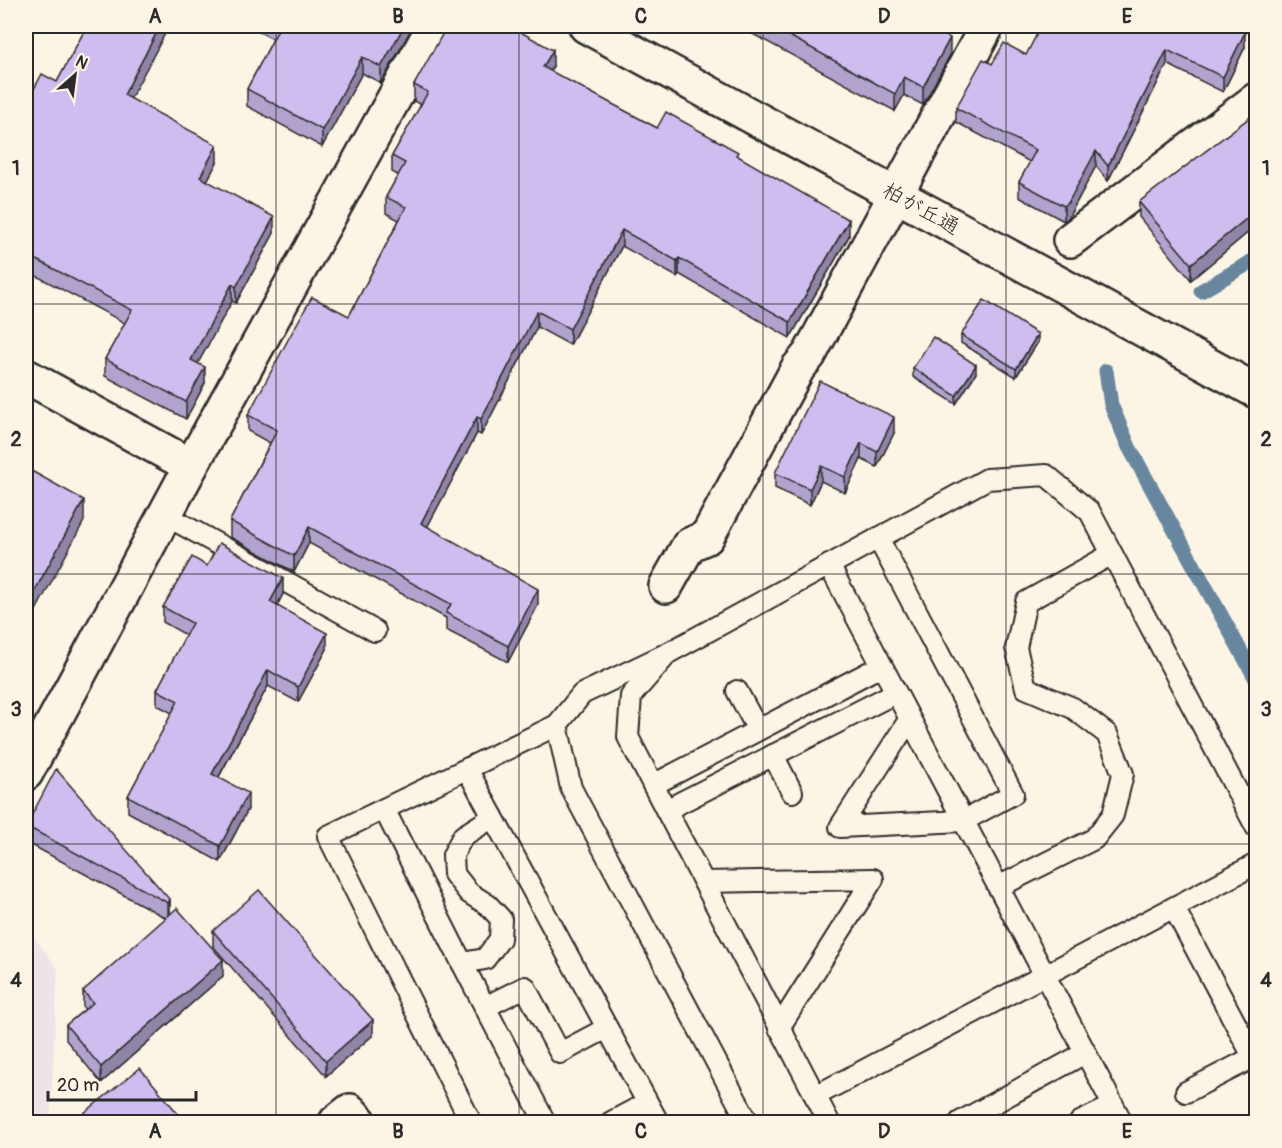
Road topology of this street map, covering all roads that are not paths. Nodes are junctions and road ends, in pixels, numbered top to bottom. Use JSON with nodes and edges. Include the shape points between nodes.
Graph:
{"nodes":[{"id":1,"x":434,"y":26,"type":"edge"},
{"id":2,"x":586,"y":26,"type":"edge"},
{"id":3,"x":987,"y":26,"type":"edge"},
{"id":4,"x":1257,"y":100,"type":"edge"},
{"id":5,"x":895,"y":195,"type":"junction"},
{"id":6,"x":1070,"y":240,"type":"dead end"},
{"id":7,"x":26,"y":376,"type":"edge"},
{"id":8,"x":1257,"y":391,"type":"edge"},
{"id":9,"x":191,"y":466,"type":"junction"},
{"id":10,"x":165,"y":515,"type":"junction"},
{"id":11,"x":878,"y":538,"type":"junction"},
{"id":12,"x":1112,"y":554,"type":"junction"},
{"id":13,"x":829,"y":565,"type":"junction"},
{"id":14,"x":666,"y":586,"type":"dead end"},
{"id":15,"x":375,"y":631,"type":"dead end"},
{"id":16,"x":670,"y":652,"type":"junction"},
{"id":17,"x":882,"y":666,"type":"junction"},
{"id":18,"x":738,"y":691,"type":"dead end"},
{"id":19,"x":895,"y":693,"type":"junction"},
{"id":20,"x":909,"y":720,"type":"junction"},
{"id":21,"x":557,"y":725,"type":"junction"},
{"id":22,"x":758,"y":730,"type":"junction"},
{"id":23,"x":773,"y":755,"type":"junction"},
{"id":24,"x":467,"y":769,"type":"junction"},
{"id":25,"x":26,"y":773,"type":"edge"},
{"id":26,"x":653,"y":785,"type":"junction"},
{"id":27,"x":792,"y":792,"type":"dead end"},
{"id":28,"x":384,"y":809,"type":"junction"},
{"id":29,"x":666,"y":810,"type":"junction"},
{"id":30,"x":493,"y":817,"type":"junction"},
{"id":31,"x":963,"y":820,"type":"junction"},
{"id":32,"x":1257,"y":827,"type":"edge"},
{"id":33,"x":1257,"y":864,"type":"edge"},
{"id":34,"x":704,"y":882,"type":"junction"},
{"id":35,"x":998,"y":887,"type":"junction"},
{"id":36,"x":1174,"y":908,"type":"junction"},
{"id":37,"x":462,"y":963,"type":"junction"},
{"id":38,"x":1044,"y":976,"type":"junction"},
{"id":39,"x":485,"y":1007,"type":"junction"},
{"id":40,"x":607,"y":1028,"type":"junction"},
{"id":41,"x":779,"y":1028,"type":"junction"},
{"id":42,"x":1085,"y":1053,"type":"junction"},
{"id":43,"x":1255,"y":1060,"type":"edge"},
{"id":44,"x":1186,"y":1092,"type":"dead end"},
{"id":45,"x":815,"y":1096,"type":"junction"},
{"id":46,"x":647,"y":1103,"type":"junction"},
{"id":47,"x":1117,"y":1114,"type":"edge"},
{"id":48,"x":336,"y":1122,"type":"edge"},
{"id":49,"x":360,"y":1122,"type":"edge"},
{"id":50,"x":471,"y":1122,"type":"edge"},
{"id":51,"x":545,"y":1122,"type":"edge"},
{"id":52,"x":611,"y":1122,"type":"edge"},
{"id":53,"x":658,"y":1122,"type":"edge"},
{"id":54,"x":748,"y":1122,"type":"edge"},
{"id":55,"x":829,"y":1122,"type":"edge"},
{"id":56,"x":960,"y":1122,"type":"edge"},
{"id":57,"x":1080,"y":1122,"type":"edge"}],
"edges":[{"from":1,"to":9,"type":"street"},
{"from":2,"to":5,"type":"street","name":"柏が丘通"},
{"from":3,"to":5,"type":"street"},
{"from":4,"to":6,"type":"street"},
{"from":5,"to":8,"type":"street","name":"柏が丘通"},
{"from":5,"to":14,"type":"street","via":[[707,537],[689,545]]},
{"from":7,"to":9,"type":"street"},
{"from":9,"to":10,"type":"street"},
{"from":10,"to":15,"type":"lane"},
{"from":10,"to":25,"type":"street"},
{"from":11,"to":12,"type":"lane","via":[[987,479],[1047,475],[1090,512]]},
{"from":11,"to":13,"type":"lane"},
{"from":11,"to":31,"type":"lane","via":[[1013,794]]},
{"from":12,"to":32,"type":"lane"},
{"from":12,"to":35,"type":"lane","via":[[1026,602],[1016,648],[1026,688],[1073,708],[1107,734],[1123,774],[1113,815],[1094,838]]},
{"from":13,"to":16,"type":"lane"},
{"from":13,"to":17,"type":"lane"},
{"from":16,"to":21,"type":"lane","via":[[582,694]]},
{"from":16,"to":26,"type":"lane","via":[[631,696],[628,736]]},
{"from":17,"to":19,"type":"lane"},
{"from":17,"to":22,"type":"lane"},
{"from":18,"to":22,"type":"lane"},
{"from":19,"to":20,"type":"lane"},
{"from":19,"to":23,"type":"lane"},
{"from":20,"to":31,"type":"lane"},
{"from":20,"to":31,"type":"lane","via":[[840,827]]},
{"from":21,"to":24,"type":"lane"},
{"from":21,"to":54,"type":"lane","via":[[571,788]]},
{"from":22,"to":26,"type":"lane"},
{"from":23,"to":27,"type":"lane"},
{"from":23,"to":29,"type":"lane"},
{"from":24,"to":28,"type":"lane"},
{"from":24,"to":30,"type":"lane"},
{"from":26,"to":29,"type":"lane"},
{"from":28,"to":37,"type":"lane"},
{"from":28,"to":50,"type":"lane","via":[[328,836]]},
{"from":29,"to":34,"type":"lane"},
{"from":30,"to":37,"type":"lane","via":[[463,836],[453,855],[454,874],[469,893],[501,919],[500,939],[485,959]]},
{"from":30,"to":40,"type":"lane"},
{"from":31,"to":35,"type":"lane"},
{"from":33,"to":36,"type":"lane"},
{"from":34,"to":41,"type":"lane"},
{"from":34,"to":41,"type":"lane","via":[[873,879]]},
{"from":35,"to":38,"type":"lane"},
{"from":36,"to":38,"type":"lane"},
{"from":36,"to":43,"type":"lane"},
{"from":37,"to":39,"type":"lane"},
{"from":38,"to":42,"type":"lane"},
{"from":38,"to":45,"type":"lane"},
{"from":39,"to":40,"type":"lane","via":[[525,987],[560,1053]]},
{"from":39,"to":51,"type":"lane"},
{"from":40,"to":46,"type":"lane"},
{"from":41,"to":45,"type":"lane"},
{"from":42,"to":47,"type":"lane"},
{"from":42,"to":56,"type":"lane"},
{"from":43,"to":44,"type":"lane"},
{"from":45,"to":55,"type":"lane"},
{"from":46,"to":52,"type":"lane"},
{"from":46,"to":53,"type":"lane"},
{"from":47,"to":57,"type":"lane"},
{"from":48,"to":49,"type":"street","via":[[350,1111]]}]}
